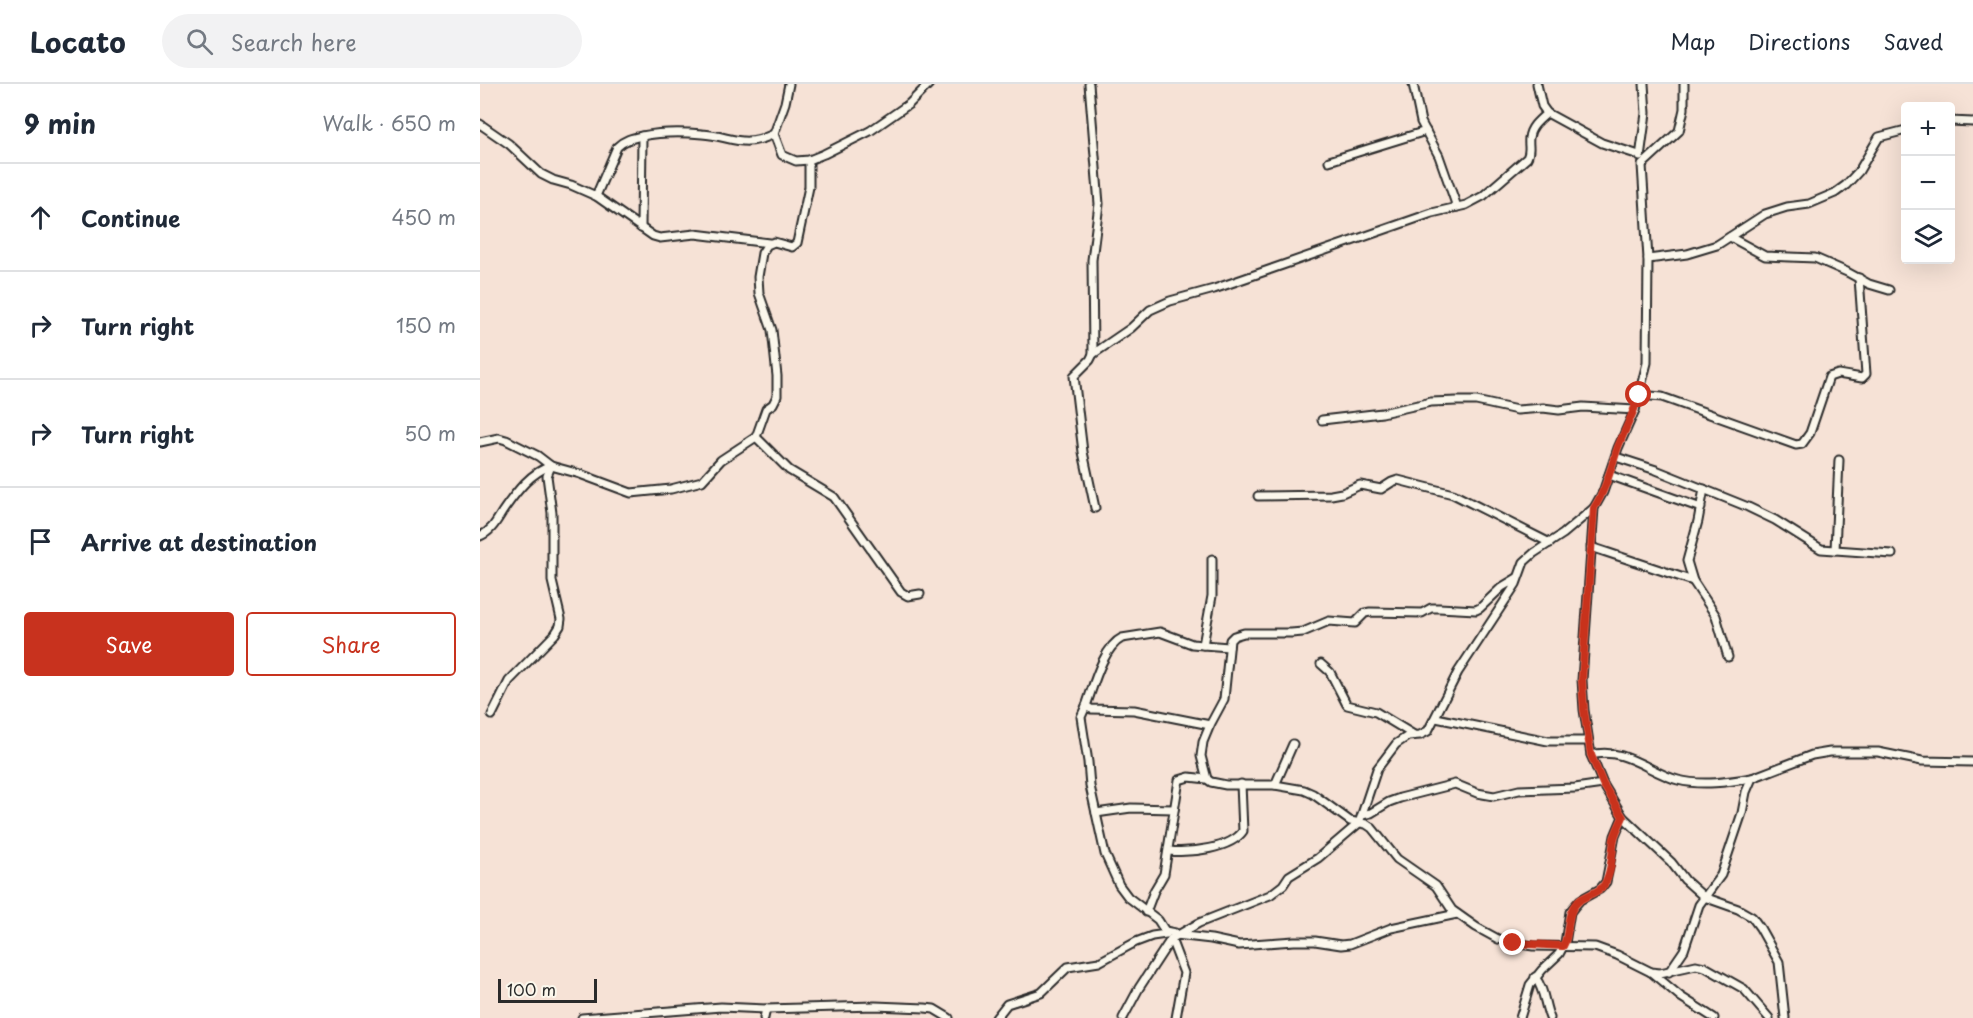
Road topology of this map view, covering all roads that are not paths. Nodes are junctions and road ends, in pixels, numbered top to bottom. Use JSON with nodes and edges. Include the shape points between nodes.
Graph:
{"nodes":[{"id":1,"x":789,"y":84,"type":"edge"},
{"id":2,"x":929,"y":84,"type":"edge"},
{"id":3,"x":1089,"y":84,"type":"edge"},
{"id":4,"x":1413,"y":84,"type":"edge"},
{"id":5,"x":1537,"y":84,"type":"edge"},
{"id":6,"x":1644,"y":84,"type":"edge"},
{"id":7,"x":1683,"y":84,"type":"edge"},
{"id":8,"x":1546,"y":113,"type":"junction"},
{"id":9,"x":1955,"y":122,"type":"edge"},
{"id":10,"x":480,"y":124,"type":"edge"},
{"id":11,"x":1972,"y":124,"type":"edge"},
{"id":12,"x":1426,"y":131,"type":"junction"},
{"id":13,"x":1901,"y":131,"type":"edge"},
{"id":14,"x":774,"y":134,"type":"junction"},
{"id":15,"x":642,"y":136,"type":"junction"},
{"id":16,"x":762,"y":140,"type":"junction"},
{"id":17,"x":778,"y":149,"type":"junction"},
{"id":18,"x":1639,"y":155,"type":"junction"},
{"id":19,"x":809,"y":160,"type":"junction"},
{"id":20,"x":1329,"y":161,"type":"dead end"},
{"id":21,"x":1642,"y":165,"type":"junction"},
{"id":22,"x":596,"y":196,"type":"junction"},
{"id":23,"x":1457,"y":207,"type":"junction"},
{"id":24,"x":641,"y":228,"type":"junction"},
{"id":25,"x":1730,"y":237,"type":"junction"},
{"id":26,"x":769,"y":243,"type":"junction"},
{"id":27,"x":1648,"y":259,"type":"junction"},
{"id":28,"x":1858,"y":278,"type":"junction"},
{"id":29,"x":1889,"y":290,"type":"dead end"},
{"id":30,"x":1093,"y":354,"type":"junction"},
{"id":31,"x":1639,"y":395,"type":"junction"},
{"id":32,"x":1635,"y":410,"type":"junction"},
{"id":33,"x":1322,"y":420,"type":"dead end"},
{"id":34,"x":756,"y":437,"type":"junction"},
{"id":35,"x":480,"y":442,"type":"edge"},
{"id":36,"x":1616,"y":457,"type":"junction"},
{"id":37,"x":1839,"y":460,"type":"dead end"},
{"id":38,"x":551,"y":466,"type":"junction"},
{"id":39,"x":1609,"y":475,"type":"junction"},
{"id":40,"x":1704,"y":489,"type":"junction"},
{"id":41,"x":1258,"y":496,"type":"dead end"},
{"id":42,"x":1095,"y":508,"type":"dead end"},
{"id":43,"x":1594,"y":508,"type":"junction"},
{"id":44,"x":1701,"y":508,"type":"junction"},
{"id":45,"x":480,"y":536,"type":"edge"},
{"id":46,"x":1550,"y":543,"type":"junction"},
{"id":47,"x":1591,"y":547,"type":"junction"},
{"id":48,"x":1835,"y":550,"type":"junction"},
{"id":49,"x":1892,"y":554,"type":"dead end"},
{"id":50,"x":1212,"y":559,"type":"dead end"},
{"id":51,"x":1517,"y":578,"type":"junction"},
{"id":52,"x":1693,"y":581,"type":"junction"},
{"id":53,"x":920,"y":594,"type":"dead end"},
{"id":54,"x":1203,"y":645,"type":"junction"},
{"id":55,"x":1229,"y":647,"type":"junction"},
{"id":56,"x":1728,"y":657,"type":"dead end"},
{"id":57,"x":1321,"y":664,"type":"dead end"},
{"id":58,"x":1086,"y":706,"type":"junction"},
{"id":59,"x":492,"y":716,"type":"dead end"},
{"id":60,"x":1436,"y":718,"type":"junction"},
{"id":61,"x":1210,"y":725,"type":"junction"},
{"id":62,"x":1414,"y":735,"type":"junction"},
{"id":63,"x":1588,"y":741,"type":"junction"},
{"id":64,"x":1293,"y":744,"type":"dead end"},
{"id":65,"x":1591,"y":755,"type":"junction"},
{"id":66,"x":1973,"y":762,"type":"edge"},
{"id":67,"x":1752,"y":778,"type":"junction"},
{"id":68,"x":1207,"y":779,"type":"junction"},
{"id":69,"x":1241,"y":784,"type":"junction"},
{"id":70,"x":1603,"y":784,"type":"junction"},
{"id":71,"x":1275,"y":785,"type":"junction"},
{"id":72,"x":1174,"y":808,"type":"junction"},
{"id":73,"x":1096,"y":813,"type":"junction"},
{"id":74,"x":1362,"y":815,"type":"junction"},
{"id":75,"x":1623,"y":817,"type":"junction"},
{"id":76,"x":1359,"y":823,"type":"junction"},
{"id":77,"x":1169,"y":851,"type":"junction"},
{"id":78,"x":1704,"y":897,"type":"junction"},
{"id":79,"x":1146,"y":912,"type":"junction"},
{"id":80,"x":1457,"y":914,"type":"junction"},
{"id":81,"x":1170,"y":935,"type":"junction"},
{"id":82,"x":1563,"y":946,"type":"junction"},
{"id":83,"x":1651,"y":972,"type":"junction"},
{"id":84,"x":1668,"y":972,"type":"junction"},
{"id":85,"x":1536,"y":977,"type":"junction"},
{"id":86,"x":766,"y":1009,"type":"junction"},
{"id":87,"x":582,"y":1018,"type":"edge"},
{"id":88,"x":764,"y":1018,"type":"edge"},
{"id":89,"x":949,"y":1018,"type":"edge"},
{"id":90,"x":996,"y":1018,"type":"edge"},
{"id":91,"x":1123,"y":1018,"type":"edge"},
{"id":92,"x":1176,"y":1018,"type":"edge"},
{"id":93,"x":1520,"y":1018,"type":"edge"},
{"id":94,"x":1550,"y":1018,"type":"edge"},
{"id":95,"x":1714,"y":1018,"type":"edge"},
{"id":96,"x":1769,"y":1018,"type":"edge"},
{"id":97,"x":1785,"y":1018,"type":"edge"}],
"edges":[{"from":1,"to":14,"type":"street"},
{"from":2,"to":19,"type":"street","via":[[909,104],[870,131]]},
{"from":3,"to":30,"type":"street","via":[[1099,204],[1092,260]]},
{"from":4,"to":12,"type":"street"},
{"from":5,"to":8,"type":"street"},
{"from":6,"to":18,"type":"street","via":[[1646,113]]},
{"from":7,"to":21,"type":"street","via":[[1684,109],[1679,131]]},
{"from":8,"to":18,"type":"street","via":[[1602,143]]},
{"from":8,"to":23,"type":"street","via":[[1532,128],[1527,158],[1483,196]]},
{"from":9,"to":11,"type":"street"},
{"from":10,"to":22,"type":"street","via":[[541,174]]},
{"from":12,"to":20,"type":"street"},
{"from":12,"to":23,"type":"street"},
{"from":13,"to":25,"type":"street","via":[[1879,137],[1859,171],[1835,194],[1765,214]]},
{"from":14,"to":16,"type":"street"},
{"from":14,"to":17,"type":"street"},
{"from":15,"to":16,"type":"street","via":[[666,132]]},
{"from":15,"to":22,"type":"street","via":[[617,147]]},
{"from":15,"to":24,"type":"street"},
{"from":16,"to":17,"type":"street"},
{"from":17,"to":19,"type":"street","via":[[789,160]]},
{"from":18,"to":21,"type":"street"},
{"from":19,"to":26,"type":"street","via":[[808,188],[797,243],[792,247]]},
{"from":21,"to":27,"type":"street"},
{"from":22,"to":24,"type":"street"},
{"from":23,"to":30,"type":"street","via":[[1170,301],[1150,310]]},
{"from":24,"to":26,"type":"street","via":[[660,238],[695,234]]},
{"from":25,"to":27,"type":"street","via":[[1687,254]]},
{"from":25,"to":28,"type":"street","via":[[1765,256],[1815,258]]},
{"from":26,"to":34,"type":"street","via":[[762,253],[758,277],[759,293],[772,330],[777,396],[766,409]]},
{"from":27,"to":31,"type":"street","via":[[1647,363]]},
{"from":28,"to":29,"type":"street"},
{"from":28,"to":31,"type":"street","via":[[1866,374],[1862,378],[1838,374],[1829,377],[1810,433],[1802,444],[1737,426],[1662,397]]},
{"from":30,"to":42,"type":"street","via":[[1074,376],[1083,452]]},
{"from":31,"to":32,"type":"street"},
{"from":32,"to":33,"type":"street","via":[[1517,410],[1457,401]]},
{"from":32,"to":36,"type":"street"},
{"from":34,"to":38,"type":"street","via":[[721,460],[702,481],[671,489],[631,494]]},
{"from":34,"to":53,"type":"street","via":[[789,470],[834,496],[901,592],[908,596]]},
{"from":35,"to":38,"type":"street","via":[[506,440]]},
{"from":36,"to":39,"type":"street"},
{"from":36,"to":40,"type":"street"},
{"from":37,"to":48,"type":"street"},
{"from":38,"to":45,"type":"street","via":[[539,470],[516,493],[490,532]]},
{"from":38,"to":59,"type":"street","via":[[547,476],[552,513],[552,581],[560,626],[509,681]]},
{"from":39,"to":43,"type":"street"},
{"from":39,"to":44,"type":"street"},
{"from":40,"to":44,"type":"street"},
{"from":40,"to":48,"type":"street","via":[[1774,520],[1821,549]]},
{"from":41,"to":46,"type":"street","via":[[1331,495],[1360,485],[1381,489],[1392,482],[1407,482],[1453,494]]},
{"from":43,"to":46,"type":"street"},
{"from":43,"to":47,"type":"street"},
{"from":44,"to":52,"type":"street","via":[[1687,561]]},
{"from":46,"to":51,"type":"street","via":[[1524,562]]},
{"from":47,"to":52,"type":"street"},
{"from":47,"to":63,"type":"street","via":[[1582,680]]},
{"from":48,"to":49,"type":"street"},
{"from":50,"to":54,"type":"street","via":[[1212,596]]},
{"from":51,"to":55,"type":"street","via":[[1476,610],[1370,612],[1355,622],[1329,621],[1303,632],[1244,633],[1234,636]]},
{"from":51,"to":60,"type":"street","via":[[1458,672]]},
{"from":52,"to":56,"type":"street","via":[[1716,616]]},
{"from":54,"to":55,"type":"street"},
{"from":54,"to":58,"type":"street","via":[[1160,632],[1117,640],[1109,648]]},
{"from":55,"to":61,"type":"street","via":[[1224,699]]},
{"from":57,"to":62,"type":"street","via":[[1330,672],[1347,705],[1376,712]]},
{"from":58,"to":61,"type":"street","via":[[1134,710]]},
{"from":58,"to":73,"type":"street","via":[[1081,717]]},
{"from":60,"to":62,"type":"street","via":[[1424,733]]},
{"from":60,"to":63,"type":"street","via":[[1548,741]]},
{"from":61,"to":68,"type":"street","via":[[1201,756]]},
{"from":62,"to":74,"type":"street","via":[[1396,744],[1377,769]]},
{"from":63,"to":65,"type":"street"},
{"from":64,"to":71,"type":"street"},
{"from":65,"to":67,"type":"street","via":[[1606,753],[1639,762],[1671,778],[1698,783]]},
{"from":65,"to":70,"type":"street"},
{"from":66,"to":67,"type":"street","via":[[1922,761],[1878,752],[1830,752]]},
{"from":67,"to":78,"type":"street","via":[[1720,875]]},
{"from":68,"to":69,"type":"street","via":[[1226,785]]},
{"from":68,"to":72,"type":"street","via":[[1179,780]]},
{"from":69,"to":71,"type":"street"},
{"from":69,"to":77,"type":"street","via":[[1243,831],[1239,836],[1191,853]]},
{"from":70,"to":74,"type":"street","via":[[1519,790],[1494,796],[1455,784],[1400,798]]},
{"from":70,"to":75,"type":"street"},
{"from":71,"to":76,"type":"street","via":[[1304,790]]},
{"from":72,"to":73,"type":"street"},
{"from":72,"to":77,"type":"street"},
{"from":73,"to":79,"type":"street","via":[[1105,854],[1119,885]]},
{"from":74,"to":76,"type":"street"},
{"from":75,"to":78,"type":"street"},
{"from":75,"to":82,"type":"street","via":[[1606,882],[1570,912]]},
{"from":76,"to":80,"type":"street","via":[[1372,828],[1397,859],[1431,881]]},
{"from":76,"to":81,"type":"street","via":[[1270,895]]},
{"from":77,"to":79,"type":"street","via":[[1164,874]]},
{"from":78,"to":84,"type":"street","via":[[1684,950]]},
{"from":78,"to":97,"type":"street","via":[[1738,909],[1752,917],[1760,928],[1779,962]]},
{"from":79,"to":81,"type":"street"},
{"from":80,"to":81,"type":"street","via":[[1391,928],[1341,945],[1294,941],[1239,945]]},
{"from":80,"to":82,"type":"street","via":[[1498,939]]},
{"from":81,"to":90,"type":"street","via":[[1136,942],[1099,962],[1068,967],[1041,993],[1007,1004]]},
{"from":81,"to":91,"type":"street"},
{"from":81,"to":92,"type":"street","via":[[1184,973]]},
{"from":82,"to":83,"type":"street","via":[[1605,950]]},
{"from":82,"to":85,"type":"street"},
{"from":83,"to":84,"type":"street"},
{"from":83,"to":95,"type":"street"},
{"from":84,"to":96,"type":"street","via":[[1687,966],[1705,968],[1744,989]]},
{"from":85,"to":93,"type":"street"},
{"from":85,"to":94,"type":"street","via":[[1544,991]]},
{"from":86,"to":87,"type":"street","via":[[711,1008]]},
{"from":86,"to":88,"type":"street"},
{"from":86,"to":89,"type":"street","via":[[908,1006],[934,1009]]}]}
